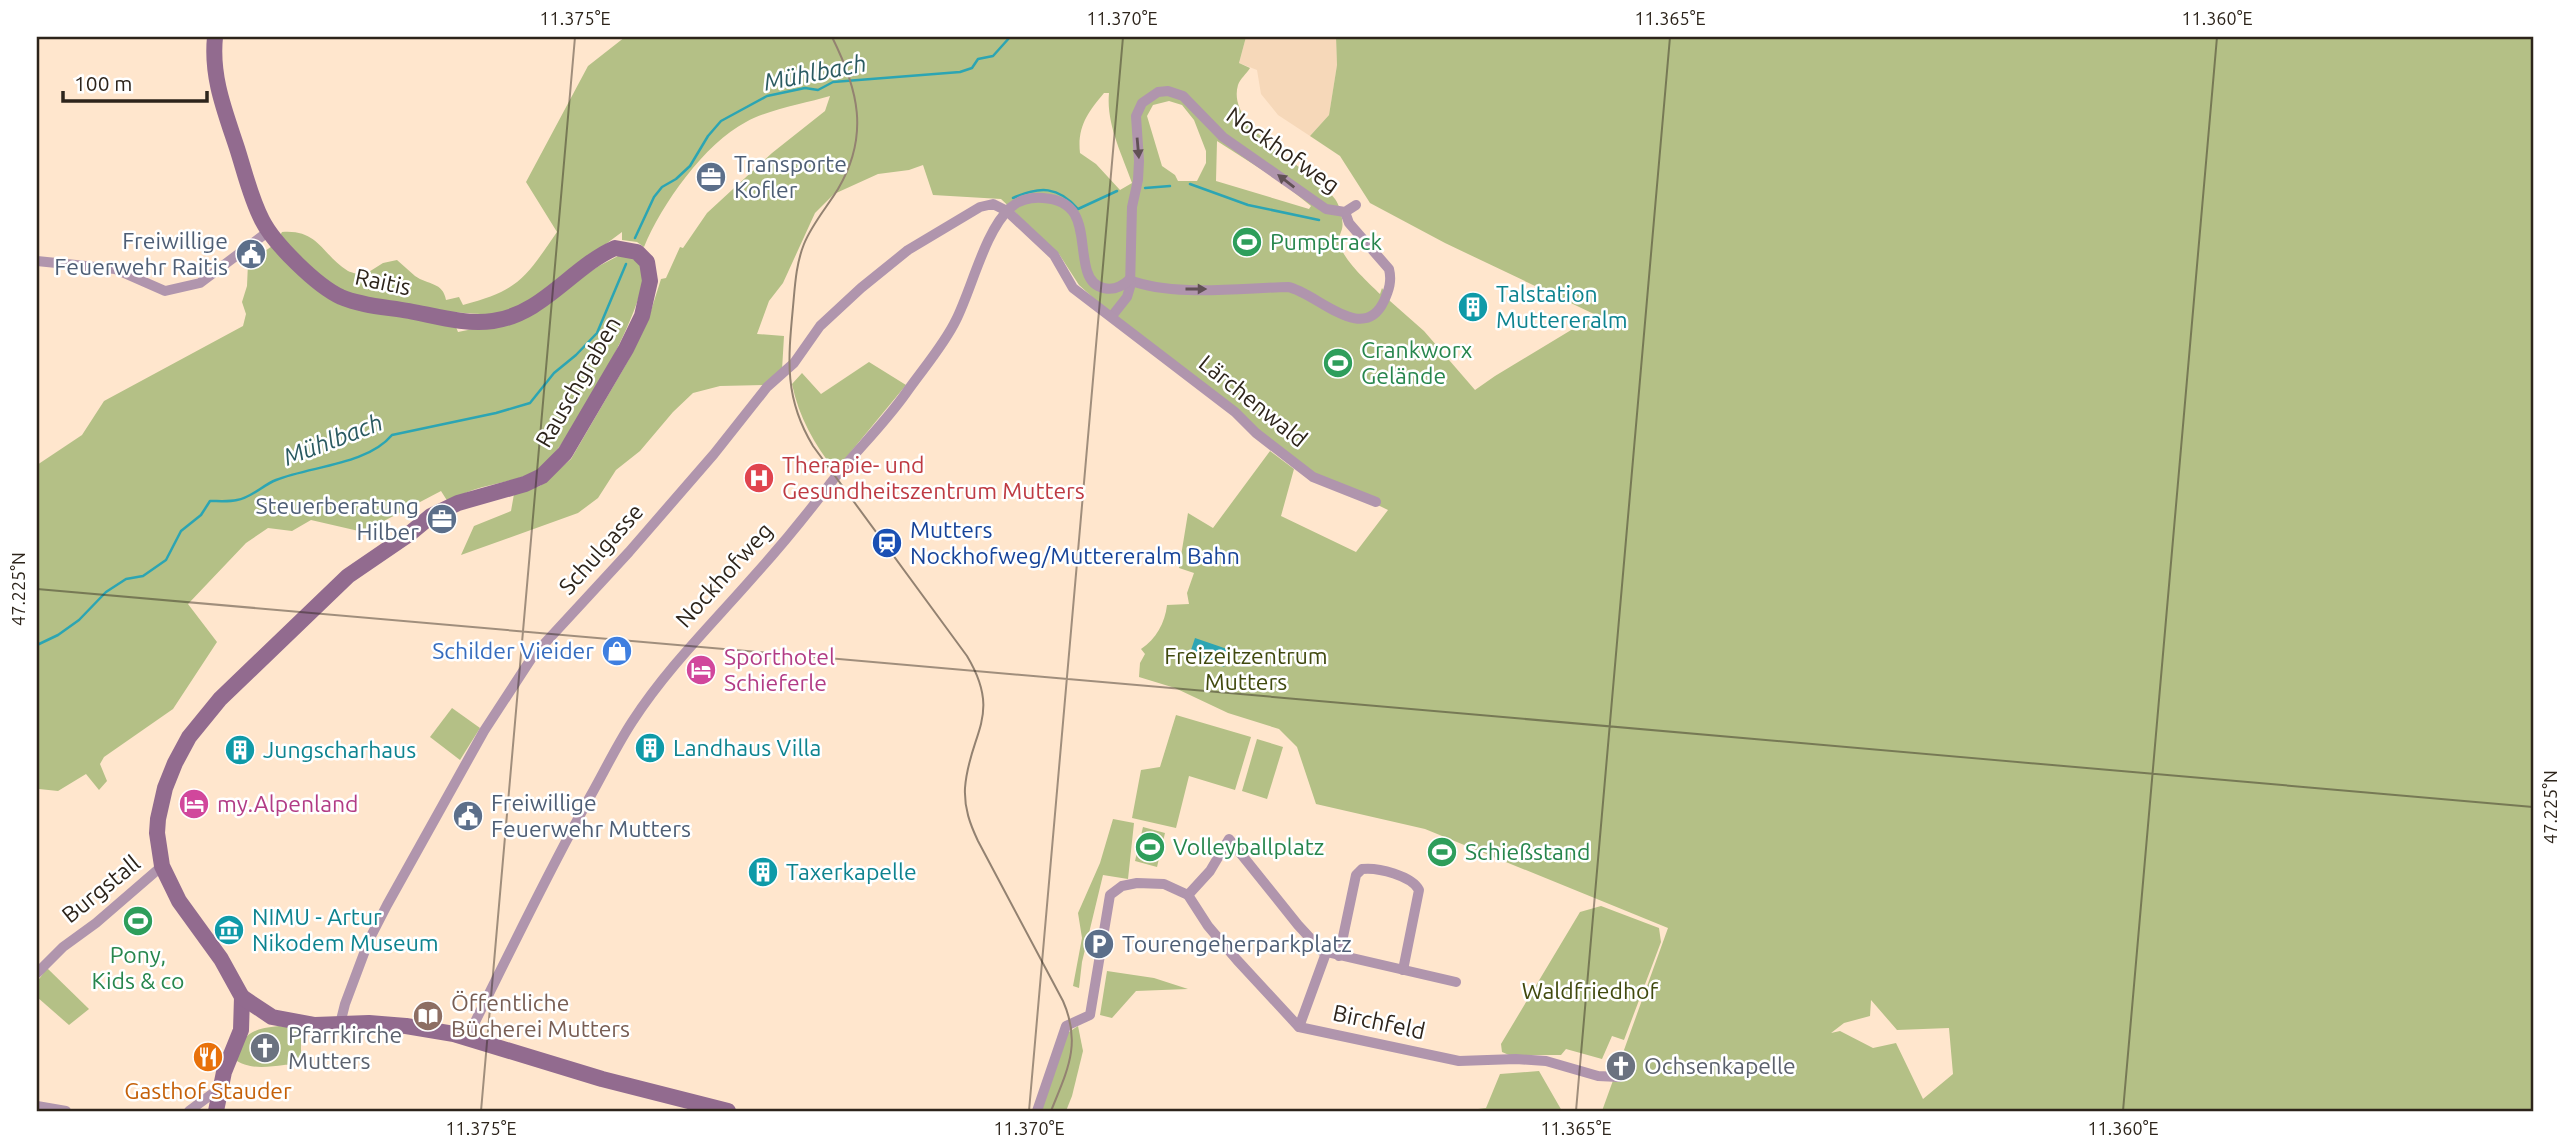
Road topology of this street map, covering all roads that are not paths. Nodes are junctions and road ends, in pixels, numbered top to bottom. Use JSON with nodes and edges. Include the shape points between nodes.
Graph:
{"nodes":[{"id":1,"x":215,"y":37,"type":"edge"},
{"id":2,"x":1356,"y":205,"type":"dead end"},
{"id":3,"x":1007,"y":211,"type":"junction"},
{"id":4,"x":1345,"y":212,"type":"junction"},
{"id":5,"x":269,"y":231,"type":"junction"},
{"id":6,"x":37,"y":261,"type":"edge"},
{"id":7,"x":1129,"y":280,"type":"junction"},
{"id":8,"x":513,"y":316,"type":"joint"},
{"id":9,"x":1112,"y":316,"type":"junction"},
{"id":10,"x":1376,"y":502,"type":"dead end"},
{"id":11,"x":162,"y":866,"type":"junction"},
{"id":12,"x":1188,"y":895,"type":"junction"},
{"id":13,"x":1326,"y":953,"type":"junction"},
{"id":14,"x":1339,"y":956,"type":"junction"},
{"id":15,"x":1403,"y":970,"type":"junction"},
{"id":16,"x":37,"y":973,"type":"edge"},
{"id":17,"x":1456,"y":982,"type":"dead end"},
{"id":18,"x":242,"y":997,"type":"junction"},
{"id":19,"x":272,"y":1017,"type":"junction"},
{"id":20,"x":340,"y":1024,"type":"junction"},
{"id":21,"x":1299,"y":1027,"type":"junction"},
{"id":22,"x":240,"y":1030,"type":"junction"},
{"id":23,"x":467,"y":1038,"type":"junction"},
{"id":24,"x":1619,"y":1077,"type":"dead end"},
{"id":25,"x":220,"y":1088,"type":"junction"},
{"id":26,"x":37,"y":1106,"type":"edge"},
{"id":27,"x":66,"y":1111,"type":"edge"},
{"id":28,"x":189,"y":1111,"type":"edge"},
{"id":29,"x":216,"y":1111,"type":"edge"},
{"id":30,"x":728,"y":1111,"type":"edge"},
{"id":31,"x":1037,"y":1111,"type":"edge"}],
"edges":[{"from":1,"to":5,"type":"street","name":"Raitis","via":[[219,96],[260,217]]},
{"from":2,"to":4,"type":"street","name":"Nockhofweg"},
{"from":3,"to":7,"type":"street","name":"Nockhofweg","via":[[1035,198],[1063,204],[1080,225],[1091,279],[1111,289]]},
{"from":3,"to":9,"type":"street","name":"Lärchenwald","via":[[1055,255],[1073,288]]},
{"from":3,"to":20,"type":"street","name":"Schulgasse","via":[[985,205],[908,250],[861,288],[820,327],[639,541],[534,654],[390,899],[369,940]]},
{"from":3,"to":23,"type":"street","name":"Nockhofweg","via":[[989,241],[955,322],[903,396],[754,577],[685,650],[632,722],[534,902]]},
{"from":7,"to":4,"type":"street","name":"Nockhofweg","one_way":true,"via":[[1178,289],[1288,287],[1341,314],[1371,315],[1380,308],[1391,282],[1389,269],[1349,223]]},
{"from":4,"to":7,"type":"street","name":"Nockhofweg","one_way":true,"via":[[1326,209],[1223,137],[1183,96],[1158,92],[1142,103],[1136,116],[1139,161]]},
{"from":5,"to":6,"type":"street","via":[[200,283],[174,290],[165,291],[115,269]]},
{"from":5,"to":8,"type":"street","name":"Raitis","via":[[318,281],[349,300],[460,320]]},
{"from":7,"to":9,"type":"street","via":[[1127,297]]},
{"from":8,"to":11,"type":"street","name":"Rauschgraben","via":[[615,248],[637,252],[647,262],[650,281],[642,316],[586,421],[555,465],[525,484],[458,503],[431,516],[341,582],[205,716],[178,757],[159,805]]},
{"from":9,"to":10,"type":"street","name":"Lärchenwald","via":[[1313,477]]},
{"from":11,"to":16,"type":"street","name":"Burgstall"},
{"from":11,"to":18,"type":"street","via":[[179,901]]},
{"from":12,"to":13,"type":"street","via":[[1210,871],[1229,839],[1315,946]]},
{"from":12,"to":21,"type":"street","name":"Birchfeld","via":[[1208,926]]},
{"from":12,"to":31,"type":"street","via":[[1164,884],[1137,883],[1110,895],[1090,1015],[1066,1026]]},
{"from":13,"to":14,"type":"street"},
{"from":13,"to":21,"type":"street"},
{"from":14,"to":15,"type":"street"},
{"from":14,"to":15,"type":"street","via":[[1356,875],[1362,869],[1374,869],[1410,881],[1419,890]]},
{"from":15,"to":17,"type":"street"},
{"from":18,"to":19,"type":"street"},
{"from":18,"to":22,"type":"street"},
{"from":19,"to":20,"type":"street","via":[[323,1026]]},
{"from":19,"to":22,"type":"street"},
{"from":20,"to":23,"type":"street","via":[[406,1026]]},
{"from":21,"to":24,"type":"street","name":"Birchfeld","via":[[1459,1061],[1546,1061],[1598,1076]]},
{"from":22,"to":25,"type":"street"},
{"from":23,"to":30,"type":"street"},
{"from":25,"to":28,"type":"street"},
{"from":25,"to":29,"type":"street"},
{"from":26,"to":27,"type":"street"}]}
